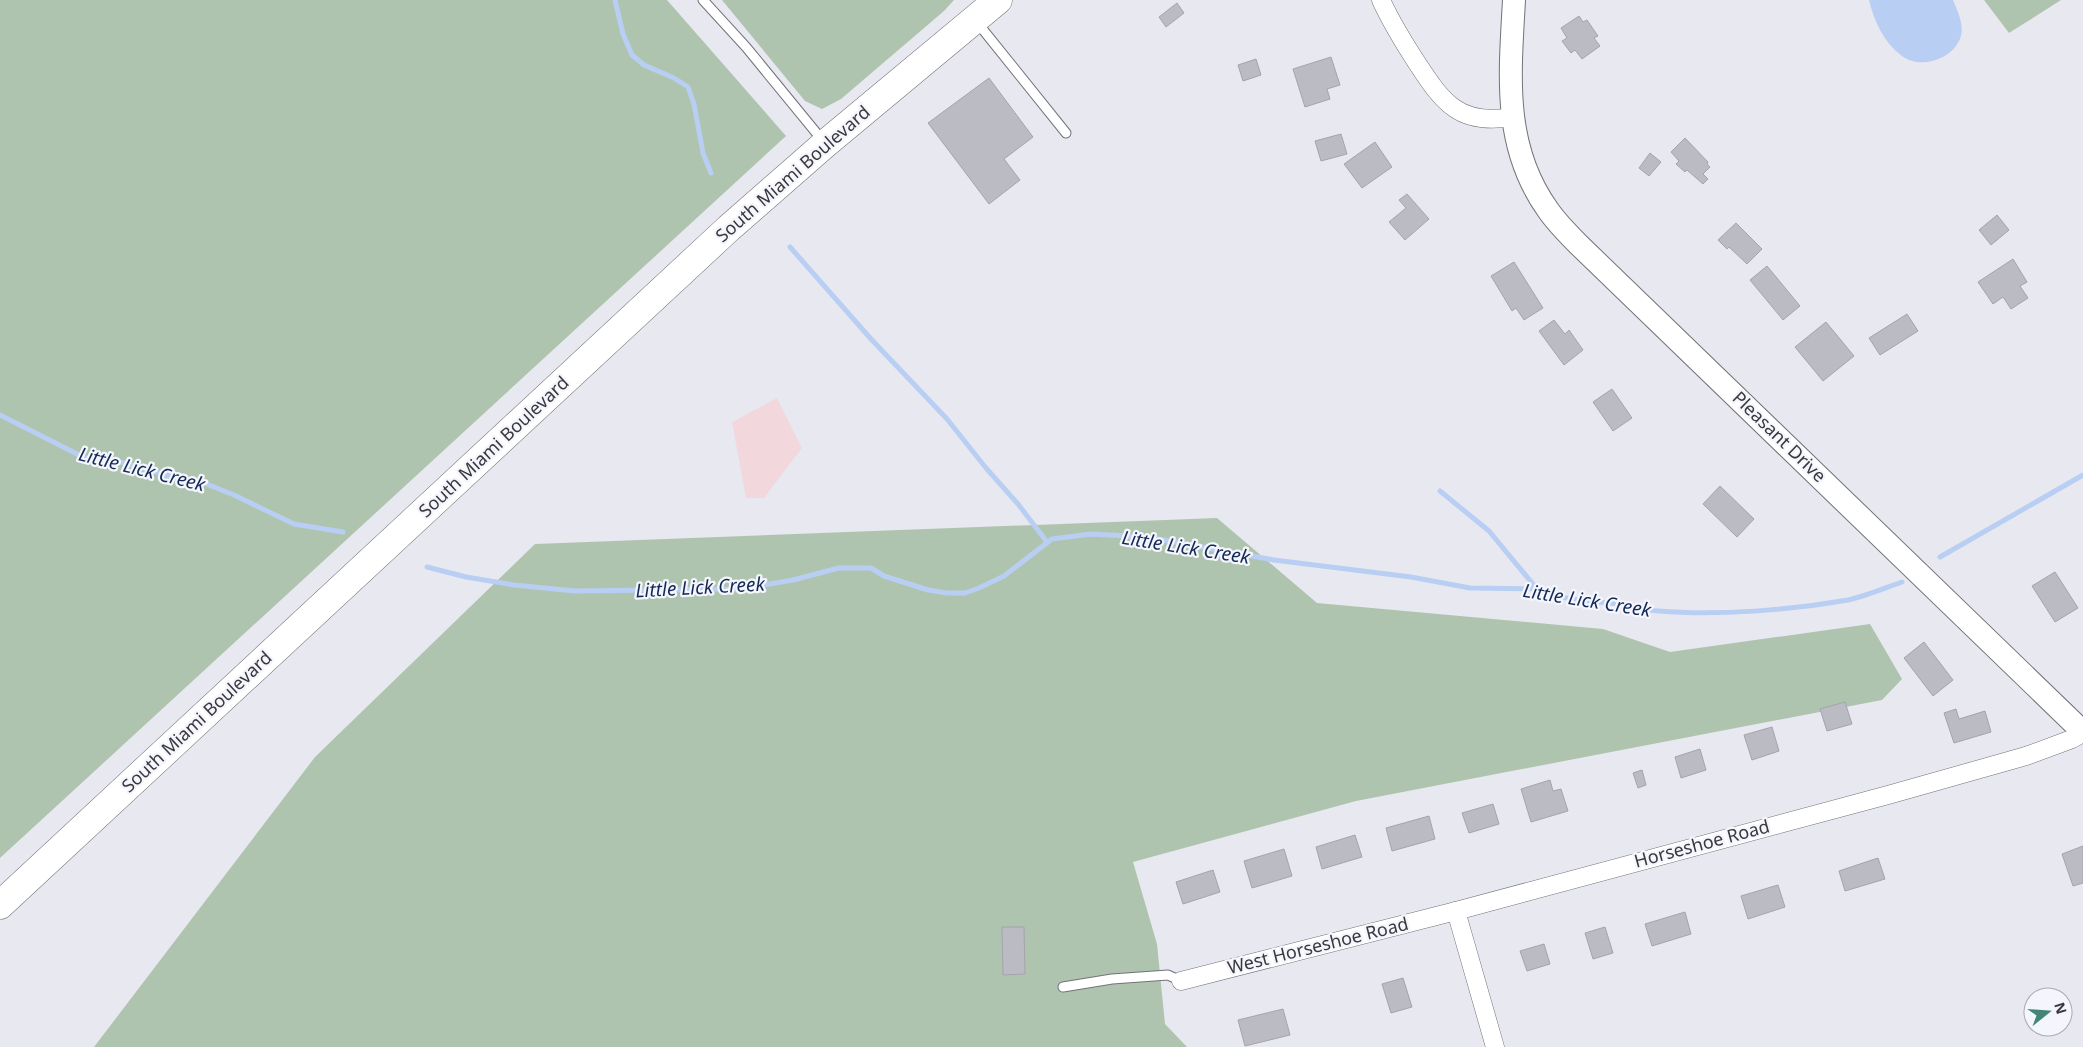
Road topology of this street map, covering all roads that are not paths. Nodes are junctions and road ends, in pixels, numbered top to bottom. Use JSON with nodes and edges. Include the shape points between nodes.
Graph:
{"nodes":[{"id":1,"x":703,"y":0,"type":"edge"},
{"id":2,"x":1381,"y":0,"type":"edge"},
{"id":3,"x":1514,"y":0,"type":"edge"},
{"id":4,"x":989,"y":5,"type":"edge"},
{"id":5,"x":1512,"y":117,"type":"junction"},
{"id":6,"x":1066,"y":133,"type":"dead end"},
{"id":7,"x":825,"y":144,"type":"junction"},
{"id":8,"x":2083,"y":732,"type":"edge"},
{"id":9,"x":0,"y":904,"type":"edge"},
{"id":10,"x":1456,"y":911,"type":"junction"},
{"id":11,"x":1181,"y":981,"type":"joint"},
{"id":12,"x":1063,"y":987,"type":"dead end"},
{"id":13,"x":1495,"y":1047,"type":"edge"}],
"edges":[{"from":1,"to":7,"type":"lane"},
{"from":2,"to":5,"type":"street","via":[[1440,97],[1473,117]]},
{"from":3,"to":5,"type":"street","name":"Pleasant Drive","via":[[1510,79]]},
{"from":4,"to":6,"type":"lane"},
{"from":4,"to":7,"type":"highway","name":"South Miami Boulevard"},
{"from":5,"to":8,"type":"street","name":"Pleasant Drive","via":[[1528,173],[1547,209],[1578,245]]},
{"from":7,"to":9,"type":"highway","name":"South Miami Boulevard","via":[[715,241]]},
{"from":8,"to":10,"type":"street","name":"Horseshoe Road","via":[[2026,756]]},
{"from":10,"to":11,"type":"street","name":"West Horseshoe Road"},
{"from":10,"to":13,"type":"street"},
{"from":11,"to":12,"type":"lane","via":[[1168,975]]}]}
